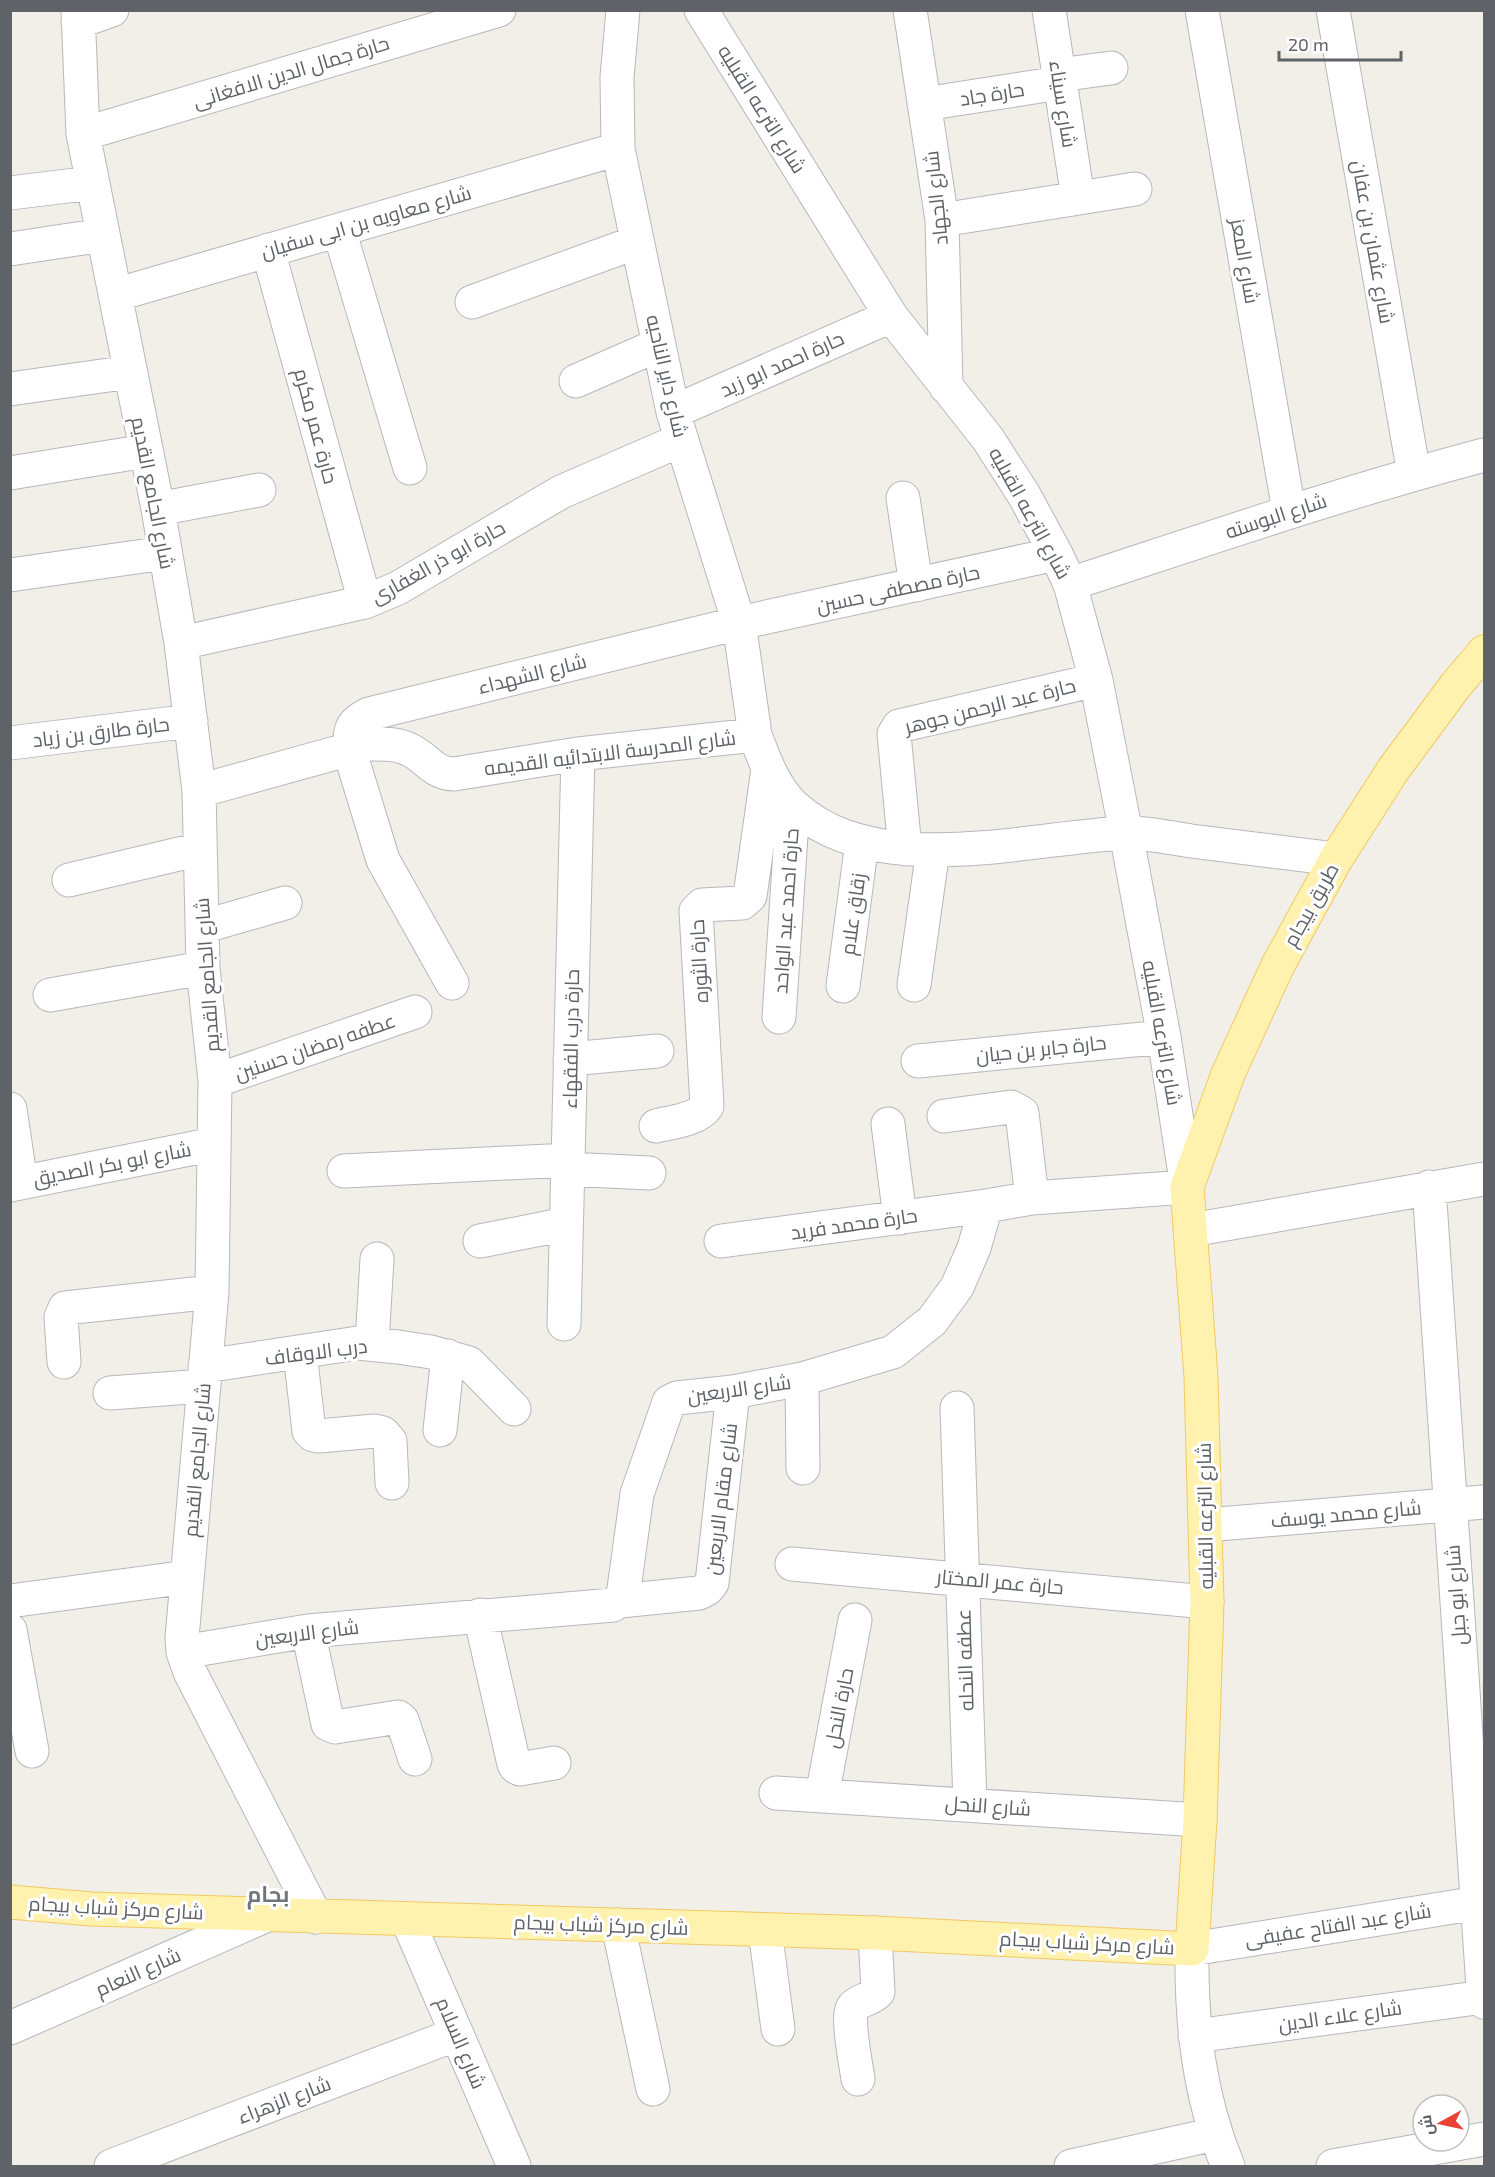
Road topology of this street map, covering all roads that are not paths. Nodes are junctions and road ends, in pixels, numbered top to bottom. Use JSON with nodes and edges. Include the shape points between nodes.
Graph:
{"nodes":[{"id":1,"x":112,"y":10,"type":"edge"},
{"id":2,"x":499,"y":10,"type":"edge"},
{"id":3,"x":623,"y":10,"type":"edge"},
{"id":4,"x":701,"y":10,"type":"edge"},
{"id":5,"x":910,"y":10,"type":"edge"},
{"id":6,"x":1049,"y":10,"type":"edge"},
{"id":7,"x":1202,"y":10,"type":"edge"},
{"id":8,"x":1333,"y":10,"type":"edge"},
{"id":9,"x":78,"y":16,"type":"edge"},
{"id":10,"x":1111,"y":68,"type":"dead end"},
{"id":11,"x":1060,"y":80,"type":"junction"},
{"id":12,"x":924,"y":104,"type":"junction"},
{"id":13,"x":83,"y":134,"type":"junction"},
{"id":14,"x":618,"y":148,"type":"junction"},
{"id":15,"x":92,"y":183,"type":"junction"},
{"id":16,"x":1135,"y":189,"type":"dead end"},
{"id":17,"x":10,"y":193,"type":"edge"},
{"id":18,"x":1078,"y":198,"type":"junction"},
{"id":19,"x":942,"y":220,"type":"junction"},
{"id":20,"x":339,"y":230,"type":"junction"},
{"id":21,"x":103,"y":234,"type":"junction"},
{"id":22,"x":637,"y":242,"type":"junction"},
{"id":23,"x":10,"y":249,"type":"edge"},
{"id":24,"x":268,"y":250,"type":"junction"},
{"id":25,"x":115,"y":295,"type":"junction"},
{"id":26,"x":472,"y":302,"type":"dead end"},
{"id":27,"x":891,"y":316,"type":"junction"},
{"id":28,"x":658,"y":345,"type":"junction"},
{"id":29,"x":130,"y":372,"type":"junction"},
{"id":30,"x":576,"y":381,"type":"dead end"},
{"id":31,"x":946,"y":387,"type":"junction"},
{"id":32,"x":10,"y":389,"type":"edge"},
{"id":33,"x":677,"y":426,"type":"junction"},
{"id":34,"x":146,"y":450,"type":"junction"},
{"id":35,"x":1485,"y":455,"type":"edge"},
{"id":36,"x":410,"y":468,"type":"dead end"},
{"id":37,"x":10,"y":473,"type":"edge"},
{"id":38,"x":1414,"y":474,"type":"junction"},
{"id":39,"x":259,"y":490,"type":"dead end"},
{"id":40,"x":903,"y":498,"type":"dead end"},
{"id":41,"x":158,"y":509,"type":"junction"},
{"id":42,"x":1289,"y":511,"type":"junction"},
{"id":43,"x":165,"y":553,"type":"junction"},
{"id":44,"x":1056,"y":554,"type":"junction"},
{"id":45,"x":10,"y":575,"type":"edge"},
{"id":46,"x":916,"y":585,"type":"junction"},
{"id":47,"x":1070,"y":585,"type":"junction"},
{"id":48,"x":364,"y":602,"type":"junction"},
{"id":49,"x":739,"y":623,"type":"junction"},
{"id":50,"x":181,"y":644,"type":"junction"},
{"id":51,"x":1485,"y":652,"type":"edge"},
{"id":52,"x":1096,"y":680,"type":"junction"},
{"id":53,"x":191,"y":721,"type":"junction"},
{"id":54,"x":755,"y":735,"type":"junction"},
{"id":55,"x":10,"y":743,"type":"edge"},
{"id":56,"x":349,"y":749,"type":"junction"},
{"id":57,"x":578,"y":754,"type":"junction"},
{"id":58,"x":768,"y":769,"type":"junction"},
{"id":59,"x":199,"y":790,"type":"junction"},
{"id":60,"x":793,"y":806,"type":"junction"},
{"id":61,"x":1126,"y":833,"type":"junction"},
{"id":62,"x":862,"y":842,"type":"junction"},
{"id":63,"x":200,"y":849,"type":"junction"},
{"id":64,"x":919,"y":849,"type":"junction"},
{"id":65,"x":1336,"y":859,"type":"junction"},
{"id":66,"x":69,"y":880,"type":"dead end"},
{"id":67,"x":285,"y":903,"type":"dead end"},
{"id":68,"x":202,"y":927,"type":"junction"},
{"id":69,"x":203,"y":968,"type":"junction"},
{"id":70,"x":452,"y":983,"type":"dead end"},
{"id":71,"x":914,"y":985,"type":"dead end"},
{"id":72,"x":843,"y":986,"type":"dead end"},
{"id":73,"x":50,"y":995,"type":"dead end"},
{"id":74,"x":415,"y":1012,"type":"dead end"},
{"id":75,"x":779,"y":1017,"type":"dead end"},
{"id":76,"x":1164,"y":1037,"type":"junction"},
{"id":77,"x":657,"y":1051,"type":"dead end"},
{"id":78,"x":570,"y":1059,"type":"junction"},
{"id":79,"x":918,"y":1061,"type":"dead end"},
{"id":80,"x":215,"y":1081,"type":"junction"},
{"id":81,"x":10,"y":1109,"type":"edge"},
{"id":82,"x":944,"y":1116,"type":"dead end"},
{"id":83,"x":888,"y":1124,"type":"dead end"},
{"id":84,"x":656,"y":1126,"type":"dead end"},
{"id":85,"x":214,"y":1144,"type":"junction"},
{"id":86,"x":568,"y":1164,"type":"junction"},
{"id":87,"x":344,"y":1171,"type":"dead end"},
{"id":88,"x":649,"y":1173,"type":"dead end"},
{"id":89,"x":1485,"y":1179,"type":"edge"},
{"id":90,"x":16,"y":1184,"type":"edge"},
{"id":91,"x":1187,"y":1187,"type":"junction"},
{"id":92,"x":1429,"y":1187,"type":"junction"},
{"id":93,"x":1032,"y":1198,"type":"junction"},
{"id":94,"x":986,"y":1206,"type":"junction"},
{"id":95,"x":900,"y":1218,"type":"junction"},
{"id":96,"x":566,"y":1224,"type":"junction"},
{"id":97,"x":1191,"y":1230,"type":"junction"},
{"id":98,"x":480,"y":1240,"type":"dead end"},
{"id":99,"x":721,"y":1241,"type":"dead end"},
{"id":100,"x":377,"y":1259,"type":"dead end"},
{"id":101,"x":212,"y":1292,"type":"junction"},
{"id":102,"x":564,"y":1324,"type":"dead end"},
{"id":103,"x":372,"y":1343,"type":"junction"},
{"id":104,"x":300,"y":1353,"type":"junction"},
{"id":105,"x":448,"y":1356,"type":"junction"},
{"id":106,"x":64,"y":1362,"type":"dead end"},
{"id":107,"x":204,"y":1376,"type":"junction"},
{"id":108,"x":802,"y":1379,"type":"junction"},
{"id":109,"x":733,"y":1392,"type":"junction"},
{"id":110,"x":110,"y":1393,"type":"dead end"},
{"id":111,"x":957,"y":1408,"type":"dead end"},
{"id":112,"x":514,"y":1409,"type":"dead end"},
{"id":113,"x":440,"y":1430,"type":"dead end"},
{"id":114,"x":803,"y":1468,"type":"dead end"},
{"id":115,"x":392,"y":1483,"type":"dead end"},
{"id":116,"x":1485,"y":1502,"type":"edge"},
{"id":117,"x":1450,"y":1505,"type":"junction"},
{"id":118,"x":1206,"y":1526,"type":"junction"},
{"id":119,"x":792,"y":1564,"type":"dead end"},
{"id":120,"x":187,"y":1577,"type":"junction"},
{"id":121,"x":963,"y":1579,"type":"junction"},
{"id":122,"x":10,"y":1601,"type":"edge"},
{"id":123,"x":620,"y":1601,"type":"junction"},
{"id":124,"x":1207,"y":1602,"type":"junction"},
{"id":125,"x":480,"y":1615,"type":"junction"},
{"id":126,"x":855,"y":1620,"type":"dead end"},
{"id":127,"x":10,"y":1630,"type":"edge"},
{"id":128,"x":308,"y":1630,"type":"junction"},
{"id":129,"x":183,"y":1652,"type":"junction"},
{"id":130,"x":32,"y":1751,"type":"dead end"},
{"id":131,"x":415,"y":1759,"type":"dead end"},
{"id":132,"x":554,"y":1763,"type":"dead end"},
{"id":133,"x":776,"y":1793,"type":"dead end"},
{"id":134,"x":822,"y":1796,"type":"junction"},
{"id":135,"x":970,"y":1805,"type":"junction"},
{"id":136,"x":1200,"y":1820,"type":"junction"},
{"id":137,"x":10,"y":1902,"type":"edge"},
{"id":138,"x":1481,"y":1903,"type":"edge"},
{"id":139,"x":264,"y":1916,"type":"junction"},
{"id":140,"x":316,"y":1917,"type":"junction"},
{"id":141,"x":407,"y":1919,"type":"junction"},
{"id":142,"x":618,"y":1925,"type":"junction"},
{"id":143,"x":765,"y":1930,"type":"junction"},
{"id":144,"x":875,"y":1933,"type":"junction"},
{"id":145,"x":1192,"y":1949,"type":"junction"},
{"id":146,"x":1484,"y":1996,"type":"edge"},
{"id":147,"x":1485,"y":2002,"type":"edge"},
{"id":148,"x":10,"y":2028,"type":"edge"},
{"id":149,"x":778,"y":2029,"type":"dead end"},
{"id":150,"x":457,"y":2034,"type":"junction"},
{"id":151,"x":1195,"y":2036,"type":"junction"},
{"id":152,"x":858,"y":2079,"type":"dead end"},
{"id":153,"x":653,"y":2089,"type":"dead end"},
{"id":154,"x":1215,"y":2134,"type":"junction"},
{"id":155,"x":1485,"y":2139,"type":"edge"},
{"id":156,"x":111,"y":2166,"type":"edge"},
{"id":157,"x":512,"y":2166,"type":"edge"},
{"id":158,"x":1071,"y":2166,"type":"edge"},
{"id":159,"x":1228,"y":2166,"type":"edge"},
{"id":160,"x":1333,"y":2166,"type":"edge"}],
"edges":[{"from":1,"to":9,"type":"street"},
{"from":2,"to":13,"type":"street","name":"حارة جمال الدين الافغانى"},
{"from":3,"to":14,"type":"street","name":"شارع داير الناحيه","via":[[617,77]]},
{"from":4,"to":27,"type":"street","name":"شارع الترعه القبليه"},
{"from":5,"to":12,"type":"street","name":"شارع الجهاد"},
{"from":6,"to":11,"type":"street","name":"شارع سيناء"},
{"from":7,"to":42,"type":"street","name":"شارع المعز"},
{"from":8,"to":38,"type":"street","name":"شارع عثمان بن عفان"},
{"from":9,"to":13,"type":"street","name":"شارع الجامع القديم"},
{"from":10,"to":11,"type":"street","name":"حارة جاد"},
{"from":11,"to":12,"type":"street","name":"حارة جاد"},
{"from":11,"to":18,"type":"street","name":"شارع سيناء"},
{"from":12,"to":19,"type":"street","name":"شارع الجهاد"},
{"from":13,"to":15,"type":"street","name":"شارع الجامع القديم"},
{"from":14,"to":20,"type":"street","name":"شارع معاويه بن ابى سفيان"},
{"from":14,"to":22,"type":"street","name":"شارع داير الناحيه"},
{"from":15,"to":17,"type":"street"},
{"from":15,"to":21,"type":"street","name":"شارع الجامع القديم"},
{"from":16,"to":18,"type":"street"},
{"from":18,"to":19,"type":"street"},
{"from":19,"to":31,"type":"street","name":"شارع الجهاد"},
{"from":20,"to":24,"type":"street","name":"شارع معاويه بن ابى سفيان"},
{"from":20,"to":36,"type":"street"},
{"from":21,"to":23,"type":"street"},
{"from":21,"to":25,"type":"street","name":"شارع الجامع القديم"},
{"from":22,"to":26,"type":"street"},
{"from":22,"to":28,"type":"street","name":"شارع داير الناحيه"},
{"from":24,"to":25,"type":"street","name":"شارع معاويه بن ابى سفيان"},
{"from":24,"to":48,"type":"street","name":"حارة عمر مكرم"},
{"from":25,"to":29,"type":"street","name":"شارع الجامع القديم"},
{"from":27,"to":31,"type":"street","name":"شارع الترعه القبليه"},
{"from":27,"to":33,"type":"street","name":"حارة احمد ابو زيد"},
{"from":28,"to":30,"type":"street"},
{"from":28,"to":33,"type":"street","name":"شارع داير الناحيه"},
{"from":29,"to":32,"type":"street"},
{"from":29,"to":34,"type":"street","name":"شارع الجامع القديم"},
{"from":31,"to":44,"type":"street","name":"شارع الترعه القبليه","via":[[994,449]]},
{"from":33,"to":48,"type":"street","name":"حارة ابو ذر الغفارى","via":[[398,588]]},
{"from":33,"to":49,"type":"street","name":"شارع داير الناحيه"},
{"from":34,"to":37,"type":"street"},
{"from":34,"to":41,"type":"street","name":"شارع الجامع القديم"},
{"from":35,"to":38,"type":"street","name":"شارع البوسته"},
{"from":38,"to":42,"type":"street","name":"شارع البوسته"},
{"from":39,"to":41,"type":"street"},
{"from":40,"to":46,"type":"street"},
{"from":41,"to":43,"type":"street","name":"شارع الجامع القديم"},
{"from":42,"to":47,"type":"street","name":"شارع البوسته"},
{"from":43,"to":45,"type":"street"},
{"from":43,"to":50,"type":"street","name":"شارع الجامع القديم"},
{"from":44,"to":46,"type":"street","name":"حارة مصطفى حسين"},
{"from":44,"to":47,"type":"street","name":"شارع الترعه القبليه"},
{"from":46,"to":49,"type":"street","name":"حارة مصطفى حسين"},
{"from":47,"to":52,"type":"street","name":"شارع الترعه القبليه"},
{"from":48,"to":50,"type":"street","name":"حارة ابو ذر الغفارى"},
{"from":49,"to":54,"type":"street","name":"شارع داير الناحيه"},
{"from":49,"to":56,"type":"street","name":"شارع الشهداء","via":[[369,714],[353,725]]},
{"from":50,"to":53,"type":"street","name":"شارع الجامع القديم"},
{"from":51,"to":65,"type":"main road","name":"طريق بيجام","via":[[1393,770]]},
{"from":52,"to":61,"type":"street","name":"شارع الترعه القبليه"},
{"from":52,"to":64,"type":"street","name":"حارة عبد الرحمن جوهر","via":[[899,726],[894,734]]},
{"from":53,"to":55,"type":"street","name":"حارة طارق بن زياد"},
{"from":53,"to":59,"type":"street","name":"شارع الجامع القديم"},
{"from":54,"to":57,"type":"street","name":"شارع المدرسة الابتدائيه القديمه"},
{"from":54,"to":58,"type":"street","name":"شارع المدرسة الابتدائيه القديمه"},
{"from":56,"to":57,"type":"street","name":"شارع المدرسة الابتدائيه القديمه","via":[[368,744],[407,748],[446,774]]},
{"from":56,"to":59,"type":"street","name":"شارع المدرسة الابتدائيه القديمه"},
{"from":56,"to":70,"type":"street","via":[[383,860]]},
{"from":57,"to":78,"type":"street","name":"حارة درب الفقهاء"},
{"from":58,"to":60,"type":"street","name":"شارع المدرسة الابتدائيه القديمه"},
{"from":58,"to":84,"type":"street","name":"حارة الثوره","via":[[750,896],[742,903],[702,905],[696,911],[707,1106],[697,1115]]},
{"from":59,"to":63,"type":"street","name":"شارع الجامع القديم"},
{"from":60,"to":62,"type":"street","name":"شارع المدرسة الابتدائيه القديمه","via":[[819,825]]},
{"from":60,"to":75,"type":"street","name":"حارة احمد عبد الواحد"},
{"from":61,"to":64,"type":"street","name":"شارع المدرسة الابتدائيه القديمه","via":[[953,851]]},
{"from":61,"to":65,"type":"street","name":"شارع المدرسة الابتدائيه القديمه"},
{"from":61,"to":76,"type":"street","name":"شارع الترعه القبليه"},
{"from":62,"to":64,"type":"street","name":"شارع المدرسة الابتدائيه القديمه"},
{"from":62,"to":72,"type":"street","name":"زقاق علام"},
{"from":63,"to":66,"type":"street"},
{"from":63,"to":68,"type":"street","name":"شارع الجامع القديم"},
{"from":64,"to":71,"type":"street","name":"حارة عبد الرحمن جوهر"},
{"from":65,"to":91,"type":"main road","name":"طريق بيجام","via":[[1278,965],[1228,1074]]},
{"from":67,"to":68,"type":"street"},
{"from":68,"to":69,"type":"street","name":"شارع الجامع القديم"},
{"from":69,"to":73,"type":"street"},
{"from":69,"to":80,"type":"street","name":"شارع الجامع القديم"},
{"from":74,"to":80,"type":"street","name":"عطفه رمضان حسنين"},
{"from":76,"to":79,"type":"street","name":"حارة جابر بن حيان"},
{"from":76,"to":91,"type":"street","name":"شارع الترعه القبليه"},
{"from":77,"to":78,"type":"street"},
{"from":78,"to":86,"type":"street","name":"حارة درب الفقهاء"},
{"from":80,"to":85,"type":"street","name":"شارع الجامع القديم"},
{"from":81,"to":90,"type":"street"},
{"from":82,"to":93,"type":"street","via":[[1011,1107],[1022,1113]]},
{"from":83,"to":95,"type":"street"},
{"from":85,"to":90,"type":"street","name":"شارع ابو بكر الصديق"},
{"from":85,"to":101,"type":"street","name":"شارع الجامع القديم"},
{"from":86,"to":87,"type":"street"},
{"from":86,"to":88,"type":"street"},
{"from":86,"to":96,"type":"street","name":"حارة درب الفقهاء"},
{"from":89,"to":92,"type":"street"},
{"from":91,"to":93,"type":"street"},
{"from":91,"to":97,"type":"main road","name":"شارع الترعه القبليه"},
{"from":92,"to":97,"type":"street"},
{"from":92,"to":117,"type":"street","name":"شارع ابو جبل"},
{"from":93,"to":94,"type":"street"},
{"from":94,"to":95,"type":"street","name":"حارة محمد فريد"},
{"from":94,"to":108,"type":"street","name":"شارع الاربعين","via":[[957,1287],[932,1321],[893,1352]]},
{"from":95,"to":99,"type":"street","name":"حارة محمد فريد"},
{"from":96,"to":98,"type":"street"},
{"from":96,"to":102,"type":"street","name":"حارة درب الفقهاء"},
{"from":97,"to":118,"type":"main road","name":"شارع الترعه القبليه"},
{"from":100,"to":103,"type":"street"},
{"from":101,"to":106,"type":"street","via":[[65,1308],[61,1317]]},
{"from":101,"to":107,"type":"street","name":"شارع الجامع القديم"},
{"from":103,"to":104,"type":"street","name":"درب الاوقاف"},
{"from":103,"to":105,"type":"street","name":"درب الاوقاف"},
{"from":104,"to":107,"type":"street","name":"درب الاوقاف"},
{"from":104,"to":115,"type":"street","via":[[309,1431],[319,1436],[383,1433],[390,1441]]},
{"from":105,"to":112,"type":"street","name":"درب الاوقاف","via":[[469,1364]]},
{"from":105,"to":113,"type":"street"},
{"from":107,"to":110,"type":"street","name":"درب الاوقاف"},
{"from":107,"to":120,"type":"street","name":"شارع الجامع القديم"},
{"from":108,"to":109,"type":"street","name":"شارع الاربعين"},
{"from":108,"to":114,"type":"street"},
{"from":109,"to":123,"type":"street","name":"شارع الاربعين","via":[[677,1398],[667,1406],[637,1494],[625,1590]]},
{"from":109,"to":123,"type":"street","name":"شارع مقام الاربعين","via":[[712,1583],[699,1593]]},
{"from":111,"to":121,"type":"street","name":"عطفه النحله"},
{"from":116,"to":117,"type":"street","name":"شارع محمد يوسف"},
{"from":117,"to":118,"type":"street","name":"شارع محمد يوسف"},
{"from":117,"to":138,"type":"street","name":"شارع ابو جبل"},
{"from":118,"to":124,"type":"main road","name":"شارع الترعه القبليه"},
{"from":119,"to":121,"type":"street","name":"حارة عمر المختار"},
{"from":120,"to":122,"type":"street"},
{"from":120,"to":129,"type":"street","name":"شارع الجامع القديم"},
{"from":121,"to":124,"type":"street","name":"حارة عمر المختار"},
{"from":121,"to":135,"type":"street","name":"عطفه النحله"},
{"from":123,"to":125,"type":"street","name":"شارع الاربعين","via":[[613,1605]]},
{"from":124,"to":136,"type":"main road","name":"شارع الترعه القبليه"},
{"from":125,"to":128,"type":"street","name":"شارع الاربعين"},
{"from":125,"to":132,"type":"street","via":[[514,1764],[520,1768]]},
{"from":126,"to":134,"type":"street","name":"حارة النحل"},
{"from":127,"to":130,"type":"street"},
{"from":128,"to":129,"type":"street","name":"شارع الاربعين"},
{"from":128,"to":131,"type":"street","via":[[328,1724],[335,1727],[398,1717]]},
{"from":129,"to":140,"type":"street","name":"شارع الجامع القديم"},
{"from":133,"to":134,"type":"street","name":"شارع النحل"},
{"from":134,"to":135,"type":"street","name":"شارع النحل"},
{"from":135,"to":136,"type":"street","name":"شارع النحل"},
{"from":136,"to":145,"type":"main road","name":"شارع الترعه القبليه"},
{"from":137,"to":139,"type":"main road","name":"شارع مركز شباب بيجام"},
{"from":138,"to":145,"type":"street","name":"شارع عبد الفتاح عفيفى"},
{"from":138,"to":146,"type":"street","name":"شارع ابو جبل"},
{"from":139,"to":140,"type":"main road","name":"شارع مركز شباب بيجام"},
{"from":139,"to":148,"type":"street","name":"شارع النعام"},
{"from":140,"to":141,"type":"main road","name":"شارع مركز شباب بيجام"},
{"from":141,"to":142,"type":"main road","name":"شارع مركز شباب بيجام"},
{"from":141,"to":150,"type":"street","name":"شارع السلام"},
{"from":142,"to":143,"type":"main road","name":"شارع مركز شباب بيجام"},
{"from":142,"to":153,"type":"street"},
{"from":143,"to":144,"type":"main road","name":"شارع مركز شباب بيجام"},
{"from":143,"to":149,"type":"street"},
{"from":144,"to":145,"type":"main road","name":"شارع مركز شباب بيجام"},
{"from":144,"to":152,"type":"street","via":[[878,1992],[856,2004],[850,2015]]},
{"from":145,"to":151,"type":"street","name":"شارع الترعه القبليه"},
{"from":146,"to":147,"type":"street","name":"شارع ابو جبل"},
{"from":146,"to":151,"type":"street","name":"شارع علاء الدين"},
{"from":150,"to":156,"type":"street","name":"شارع الزهراء"},
{"from":150,"to":157,"type":"street","name":"شارع السلام"},
{"from":151,"to":154,"type":"street","name":"شارع الترعه القبليه"},
{"from":154,"to":158,"type":"street"},
{"from":154,"to":159,"type":"street","name":"شارع الترعه القبليه"},
{"from":155,"to":160,"type":"street"}]}
